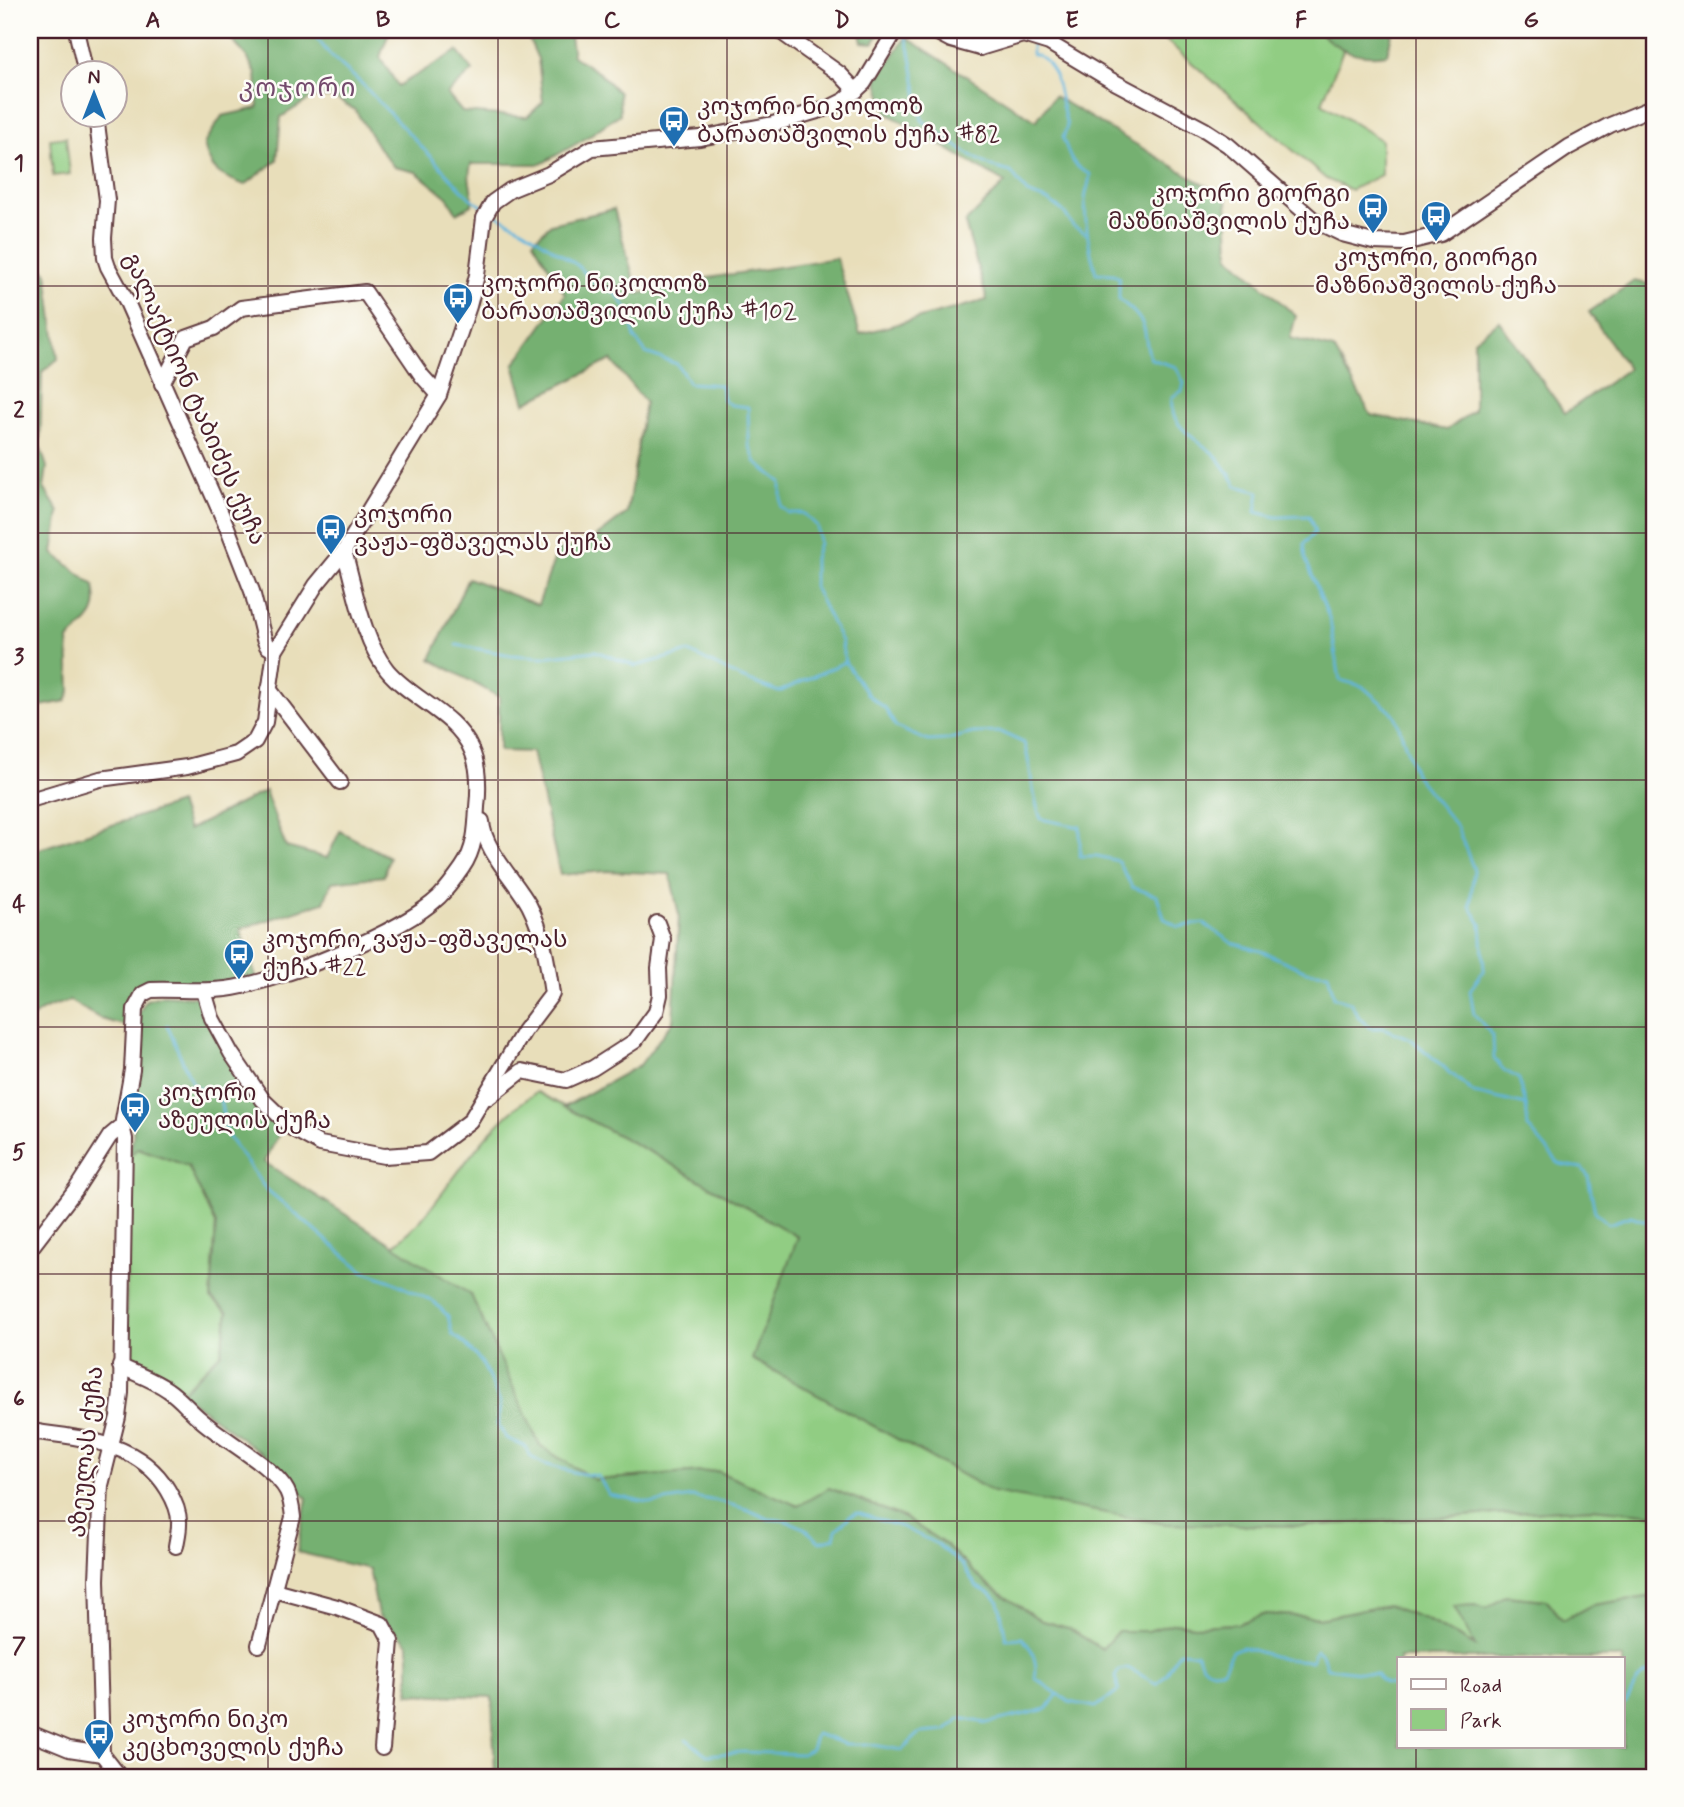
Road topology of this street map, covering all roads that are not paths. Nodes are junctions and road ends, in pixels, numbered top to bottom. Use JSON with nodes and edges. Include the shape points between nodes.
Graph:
{"nodes":[{"id":1,"x":76,"y":30,"type":"edge"},
{"id":2,"x":778,"y":30,"type":"edge"},
{"id":3,"x":932,"y":30,"type":"edge"},
{"id":4,"x":978,"y":30,"type":"edge"},
{"id":5,"x":894,"y":31,"type":"edge"},
{"id":6,"x":980,"y":48,"type":"junction"},
{"id":7,"x":83,"y":60,"type":"edge"},
{"id":8,"x":856,"y":91,"type":"junction"},
{"id":9,"x":1654,"y":107,"type":"edge"},
{"id":10,"x":98,"y":130,"type":"edge"},
{"id":11,"x":162,"y":384,"type":"junction"},
{"id":12,"x":439,"y":395,"type":"junction"},
{"id":13,"x":344,"y":551,"type":"junction"},
{"id":14,"x":275,"y":651,"type":"junction"},
{"id":15,"x":269,"y":689,"type":"junction"},
{"id":16,"x":340,"y":782,"type":"dead end"},
{"id":17,"x":478,"y":792,"type":"junction"},
{"id":18,"x":30,"y":800,"type":"edge"},
{"id":19,"x":656,"y":923,"type":"dead end"},
{"id":20,"x":204,"y":990,"type":"junction"},
{"id":21,"x":484,"y":1102,"type":"junction"},
{"id":22,"x":122,"y":1126,"type":"junction"},
{"id":23,"x":30,"y":1249,"type":"edge"},
{"id":24,"x":120,"y":1366,"type":"junction"},
{"id":25,"x":30,"y":1430,"type":"edge"},
{"id":26,"x":110,"y":1446,"type":"junction"},
{"id":27,"x":176,"y":1546,"type":"dead end"},
{"id":28,"x":274,"y":1590,"type":"junction"},
{"id":29,"x":260,"y":1644,"type":"dead end"},
{"id":30,"x":30,"y":1733,"type":"edge"},
{"id":31,"x":382,"y":1748,"type":"dead end"},
{"id":32,"x":102,"y":1754,"type":"junction"},
{"id":33,"x":120,"y":1777,"type":"edge"}],
"edges":[{"from":1,"to":7,"type":"street"},
{"from":2,"to":8,"type":"street","via":[[840,74]]},
{"from":3,"to":6,"type":"street"},
{"from":4,"to":6,"type":"street"},
{"from":5,"to":8,"type":"street"},
{"from":6,"to":9,"type":"street","via":[[1023,35],[1049,43],[1228,145],[1315,221],[1374,242],[1405,243],[1441,234],[1569,147]]},
{"from":8,"to":12,"type":"street","via":[[831,107],[774,124],[700,138],[592,148],[493,202],[484,218],[469,306]]},
{"from":10,"to":11,"type":"street","name":"გალაქტიონ ტაბიძეს ქუჩა","via":[[107,200],[105,258]]},
{"from":11,"to":12,"type":"street","via":[[186,338],[214,328],[241,308],[365,292]]},
{"from":11,"to":14,"type":"street","name":"გალაქტიონ ტაბიძეს ქუჩა","via":[[227,527],[252,591],[264,639]]},
{"from":12,"to":13,"type":"street"},
{"from":13,"to":14,"type":"street","via":[[316,585]]},
{"from":13,"to":17,"type":"street","via":[[369,640],[387,670],[465,740],[471,749]]},
{"from":14,"to":15,"type":"street"},
{"from":15,"to":16,"type":"street"},
{"from":15,"to":18,"type":"street","via":[[265,722],[256,741],[236,754],[187,767],[100,779]]},
{"from":17,"to":20,"type":"street","name":"აზეულას ქუჩა","via":[[473,846],[464,866],[422,910],[293,970],[256,982]]},
{"from":17,"to":21,"type":"street","via":[[485,838],[530,907],[546,953],[552,994],[524,1031]]},
{"from":19,"to":21,"type":"street","via":[[663,939],[660,995],[656,1012],[635,1041],[566,1080],[522,1071]]},
{"from":20,"to":21,"type":"street","via":[[212,1018],[263,1100],[293,1129],[320,1144],[384,1156],[428,1153],[470,1121]]},
{"from":20,"to":22,"type":"street","name":"აზეულას ქუჩა","via":[[151,990],[138,1000]]},
{"from":22,"to":23,"type":"street","via":[[110,1136]]},
{"from":22,"to":24,"type":"street","name":"აზეულას ქუჩა"},
{"from":24,"to":26,"type":"street","name":"აზეულას ქუჩა","via":[[118,1417]]},
{"from":24,"to":28,"type":"street","via":[[172,1392],[227,1441],[261,1463],[286,1489],[293,1517]]},
{"from":25,"to":26,"type":"street"},
{"from":26,"to":27,"type":"street","via":[[136,1457],[159,1475],[174,1500],[180,1523]]},
{"from":26,"to":32,"type":"street","name":"აზეულას ქუჩა","via":[[101,1485],[97,1580]]},
{"from":28,"to":29,"type":"street"},
{"from":28,"to":31,"type":"street","via":[[382,1624],[391,1641]]},
{"from":30,"to":32,"type":"street","via":[[69,1749]]},
{"from":32,"to":33,"type":"street"}]}
